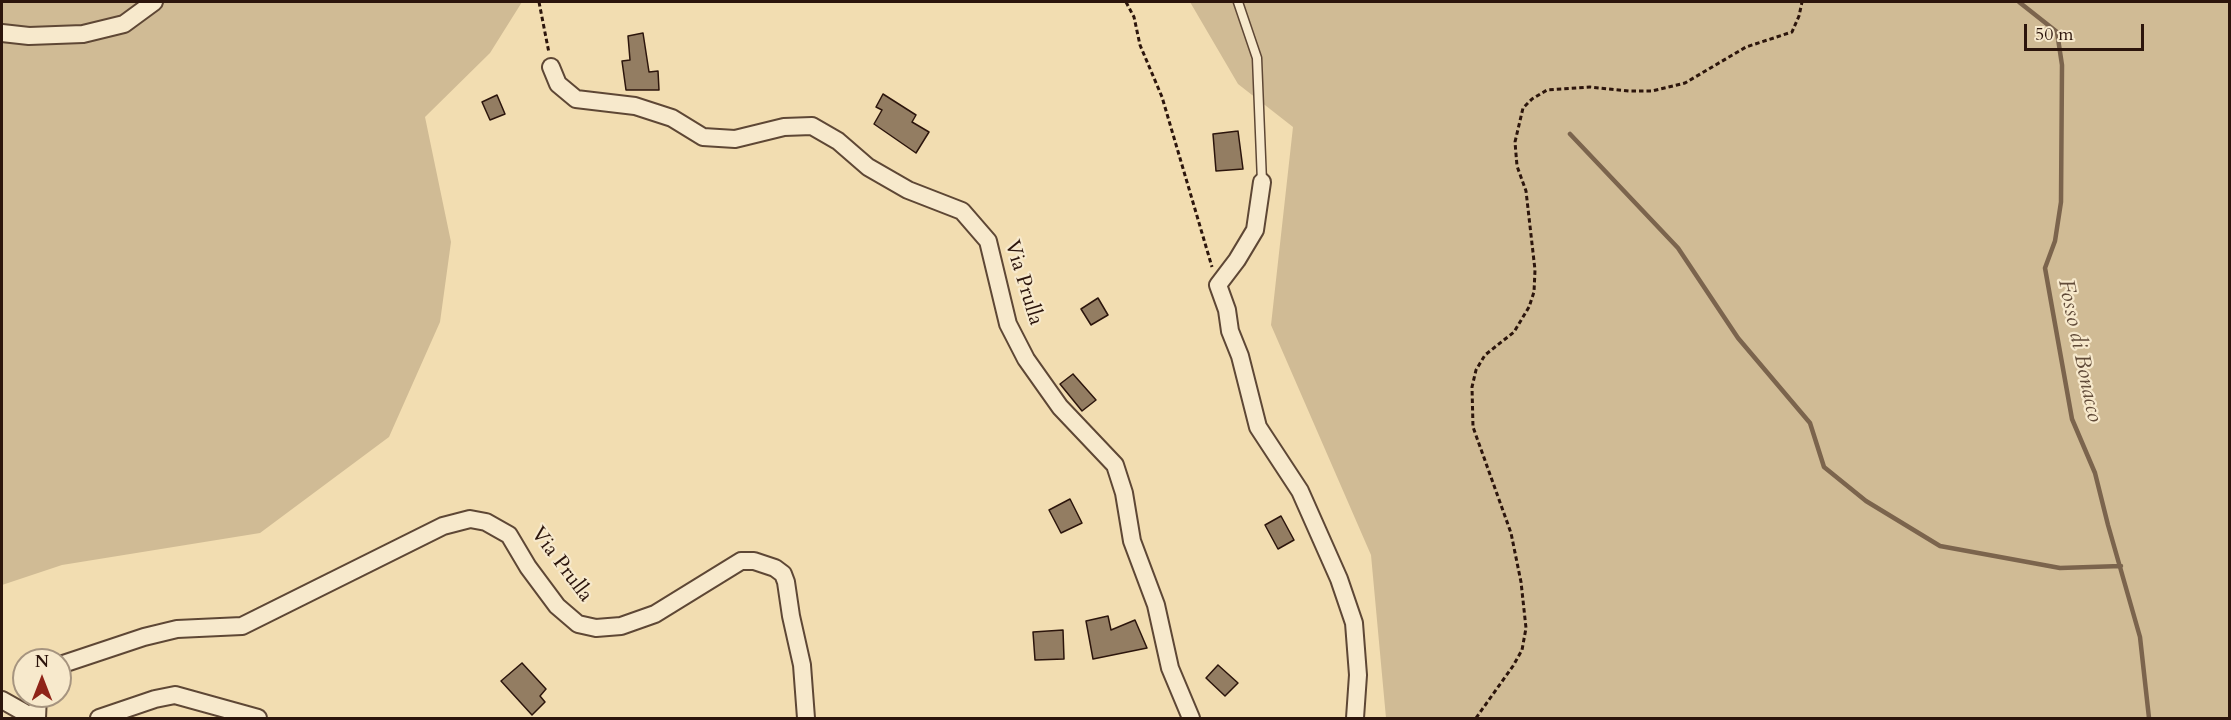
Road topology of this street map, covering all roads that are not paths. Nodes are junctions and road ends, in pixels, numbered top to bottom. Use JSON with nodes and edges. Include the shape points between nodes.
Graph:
{"nodes":[{"id":1,"x":154,"y":2,"type":"edge"},
{"id":2,"x":1238,"y":2,"type":"edge"},
{"id":3,"x":2,"y":33,"type":"edge"},
{"id":4,"x":552,"y":67,"type":"road end"},
{"id":5,"x":1262,"y":182,"type":"joint"},
{"id":6,"x":72,"y":661,"type":"edge"},
{"id":7,"x":2,"y":700,"type":"edge"},
{"id":8,"x":36,"y":718,"type":"edge"},
{"id":9,"x":99,"y":718,"type":"edge"},
{"id":10,"x":258,"y":718,"type":"edge"},
{"id":11,"x":806,"y":718,"type":"edge"},
{"id":12,"x":1191,"y":718,"type":"edge"},
{"id":13,"x":1355,"y":718,"type":"edge"}],
"edges":[{"from":1,"to":3,"type":"street","via":[[124,24],[83,34]]},
{"from":2,"to":5,"type":"lane","via":[[1257,58]]},
{"from":4,"to":12,"type":"street","name":"Via Prulla","via":[[558,84],[576,99],[635,106],[672,118],[703,137],[735,139],[784,127],[812,126],[838,141],[868,167],[962,211],[988,241],[1008,324],[1026,359],[1060,408],[1115,465],[1132,541],[1156,605],[1166,657]]},
{"from":5,"to":13,"type":"street","via":[[1255,230],[1218,285],[1258,428],[1300,491],[1340,579],[1354,623],[1358,675]]},
{"from":6,"to":11,"type":"street","name":"Via Prulla","via":[[177,629],[242,626],[443,526],[470,519],[486,522],[509,535],[557,606],[578,624],[596,628],[621,626],[655,614],[741,561],[775,567],[786,582],[802,664]]},
{"from":7,"to":8,"type":"street"},
{"from":9,"to":10,"type":"street","via":[[175,695]]}]}
